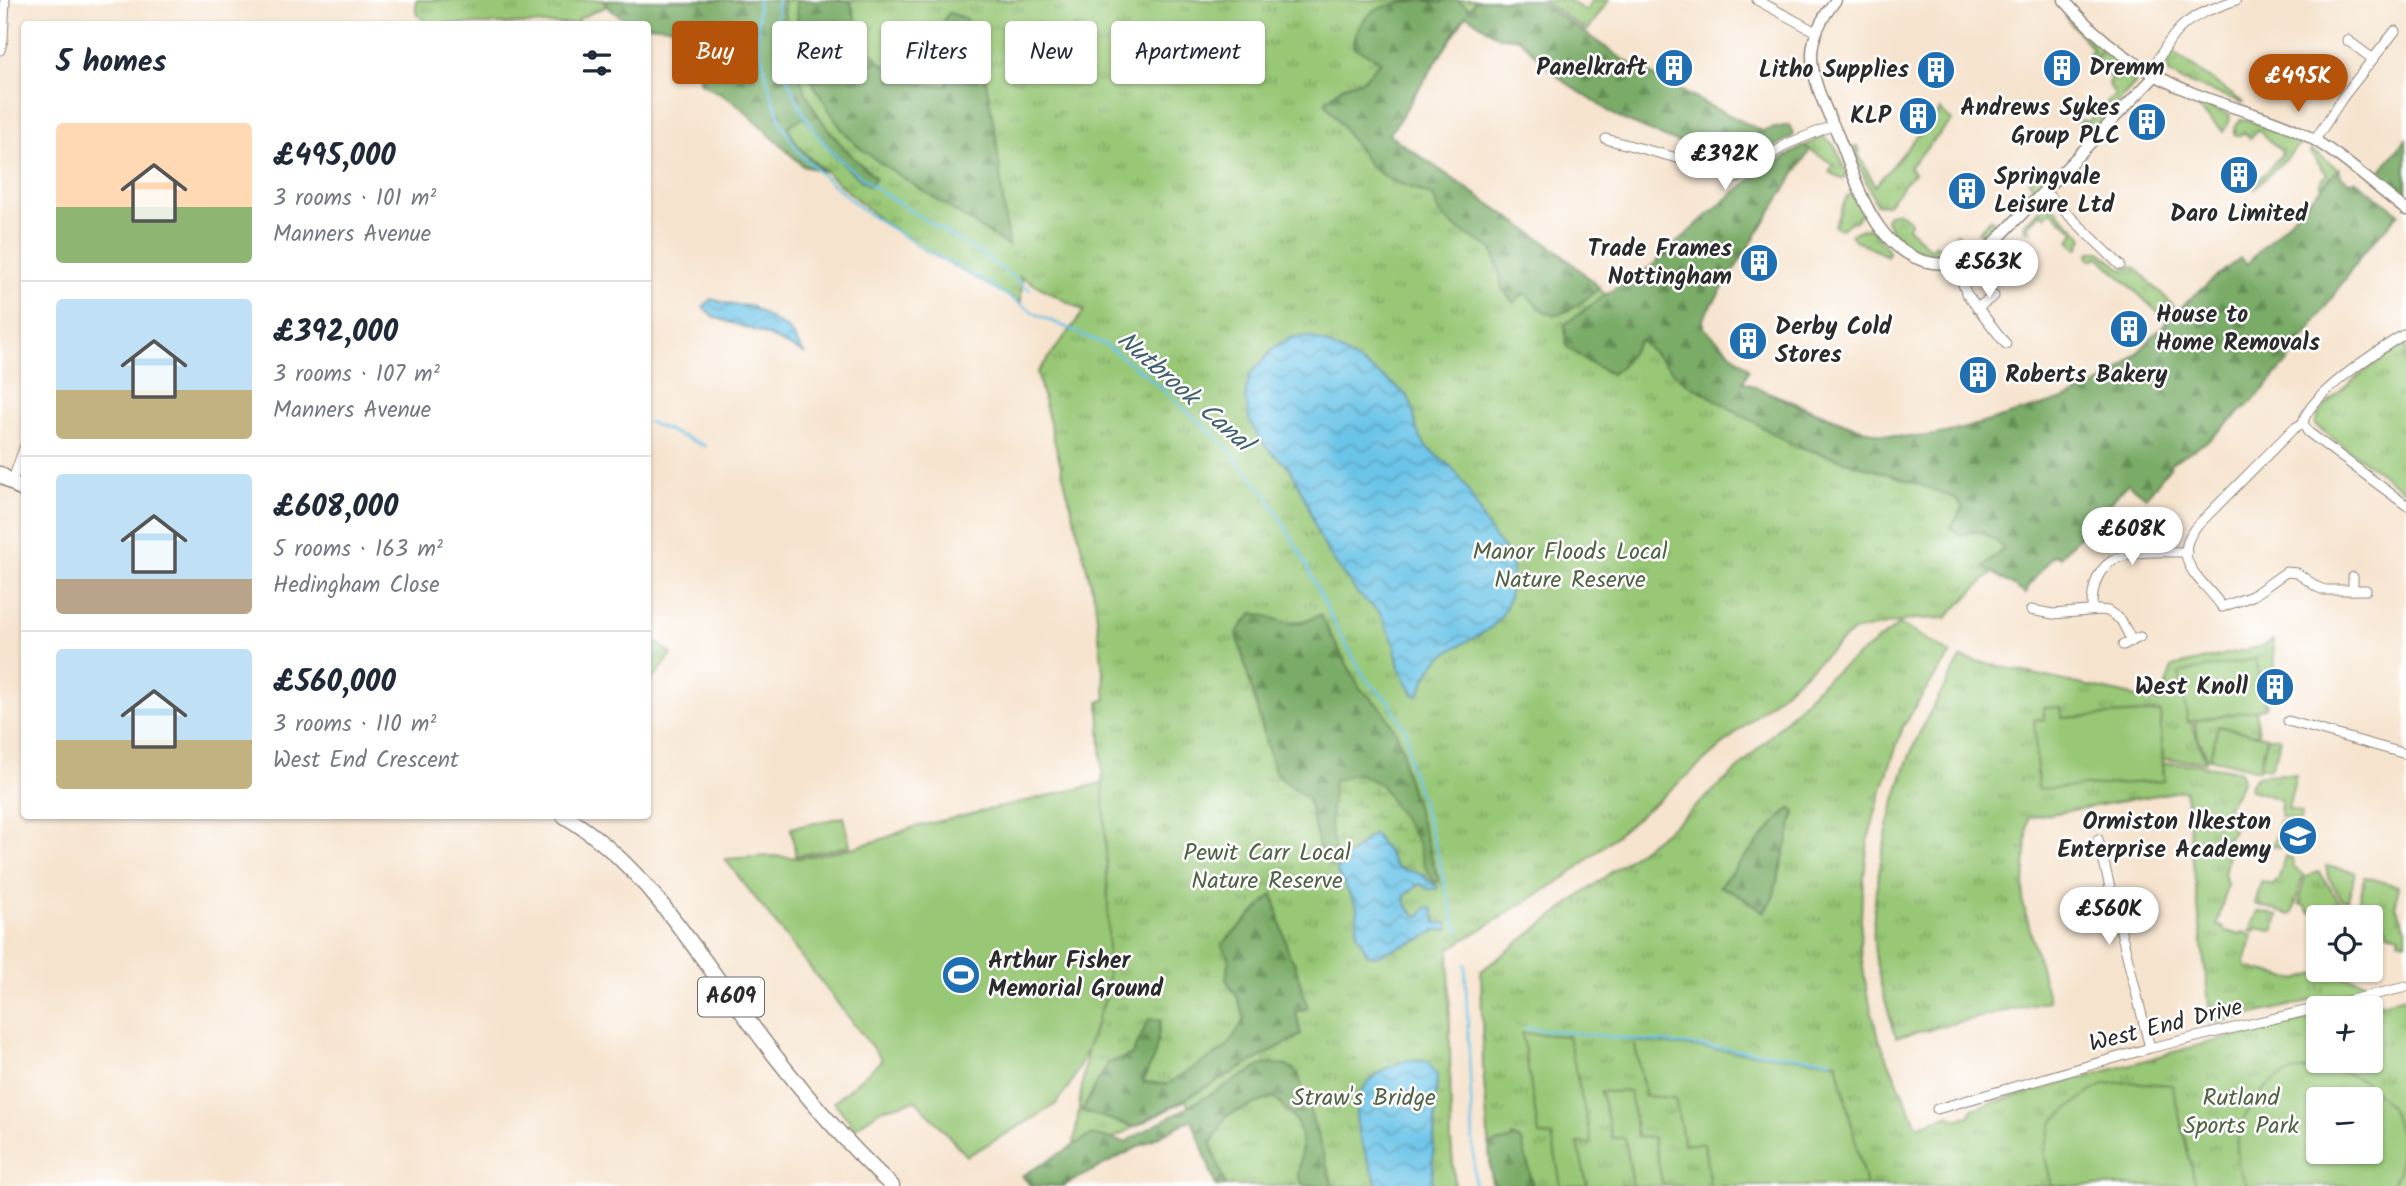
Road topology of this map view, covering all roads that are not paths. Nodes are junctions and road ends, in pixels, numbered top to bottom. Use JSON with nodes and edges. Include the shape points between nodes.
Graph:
{"nodes":[{"id":1,"x":5,"y":0,"type":"edge"},
{"id":2,"x":1758,"y":0,"type":"edge"},
{"id":3,"x":1836,"y":0,"type":"edge"},
{"id":4,"x":2064,"y":0,"type":"edge"},
{"id":5,"x":2236,"y":0,"type":"edge"},
{"id":6,"x":2395,"y":31,"type":"dead end"},
{"id":7,"x":1816,"y":32,"type":"junction"},
{"id":8,"x":2347,"y":40,"type":"dead end"},
{"id":9,"x":0,"y":50,"type":"edge"},
{"id":10,"x":2373,"y":59,"type":"junction"},
{"id":11,"x":2154,"y":74,"type":"junction"},
{"id":12,"x":1834,"y":125,"type":"junction"},
{"id":13,"x":1606,"y":139,"type":"dead end"},
{"id":14,"x":2315,"y":140,"type":"junction"},
{"id":15,"x":1711,"y":158,"type":"dead end"},
{"id":16,"x":1706,"y":169,"type":"junction"},
{"id":17,"x":2044,"y":191,"type":"junction"},
{"id":18,"x":2406,"y":210,"type":"edge"},
{"id":19,"x":1956,"y":263,"type":"junction"},
{"id":20,"x":2120,"y":265,"type":"dead end"},
{"id":21,"x":1994,"y":296,"type":"dead end"},
{"id":22,"x":1977,"y":308,"type":"junction"},
{"id":23,"x":2406,"y":333,"type":"edge"},
{"id":24,"x":2006,"y":344,"type":"dead end"},
{"id":25,"x":2303,"y":423,"type":"junction"},
{"id":26,"x":21,"y":453,"type":"edge"},
{"id":27,"x":6,"y":478,"type":"edge"},
{"id":28,"x":21,"y":489,"type":"edge"},
{"id":29,"x":2406,"y":505,"type":"edge"},
{"id":30,"x":2187,"y":552,"type":"junction"},
{"id":31,"x":2353,"y":577,"type":"dead end"},
{"id":32,"x":2353,"y":590,"type":"junction"},
{"id":33,"x":2366,"y":590,"type":"dead end"},
{"id":34,"x":2222,"y":607,"type":"junction"},
{"id":35,"x":2031,"y":610,"type":"dead end"},
{"id":36,"x":2092,"y":610,"type":"junction"},
{"id":37,"x":2049,"y":614,"type":"junction"},
{"id":38,"x":2224,"y":618,"type":"dead end"},
{"id":39,"x":2046,"y":626,"type":"dead end"},
{"id":40,"x":2132,"y":641,"type":"dead end"},
{"id":41,"x":2288,"y":721,"type":"dead end"},
{"id":42,"x":2406,"y":754,"type":"edge"},
{"id":43,"x":569,"y":819,"type":"edge"},
{"id":44,"x":2098,"y":839,"type":"dead end"},
{"id":45,"x":2406,"y":988,"type":"edge"},
{"id":46,"x":2150,"y":1048,"type":"junction"},
{"id":47,"x":1959,"y":1103,"type":"junction"},
{"id":48,"x":1937,"y":1109,"type":"dead end"},
{"id":49,"x":1962,"y":1113,"type":"dead end"},
{"id":50,"x":892,"y":1186,"type":"edge"}],
"edges":[{"from":1,"to":9,"type":"street"},
{"from":2,"to":7,"type":"street"},
{"from":3,"to":7,"type":"street"},
{"from":4,"to":11,"type":"street","via":[[2107,42]]},
{"from":5,"to":11,"type":"street","via":[[2179,26]]},
{"from":6,"to":10,"type":"street"},
{"from":7,"to":12,"type":"street","via":[[1813,68]]},
{"from":8,"to":10,"type":"street"},
{"from":10,"to":14,"type":"street"},
{"from":11,"to":14,"type":"street"},
{"from":11,"to":17,"type":"street"},
{"from":12,"to":16,"type":"street","via":[[1787,144],[1738,178]]},
{"from":12,"to":19,"type":"street","via":[[1882,231],[1914,257]]},
{"from":13,"to":16,"type":"street"},
{"from":14,"to":18,"type":"street"},
{"from":15,"to":16,"type":"street"},
{"from":17,"to":19,"type":"street","via":[[1989,248]]},
{"from":17,"to":20,"type":"street"},
{"from":19,"to":22,"type":"street"},
{"from":21,"to":22,"type":"street"},
{"from":22,"to":24,"type":"street"},
{"from":23,"to":25,"type":"street","via":[[2345,376],[2311,408]]},
{"from":25,"to":29,"type":"street","via":[[2308,432]]},
{"from":25,"to":30,"type":"street","via":[[2195,528]]},
{"from":26,"to":27,"type":"street"},
{"from":27,"to":28,"type":"main road"},
{"from":30,"to":34,"type":"street","via":[[2193,574]]},
{"from":30,"to":36,"type":"street","via":[[2132,552],[2117,557],[2095,581]]},
{"from":31,"to":32,"type":"street"},
{"from":32,"to":33,"type":"street"},
{"from":32,"to":34,"type":"street","via":[[2320,589],[2290,572],[2252,596]]},
{"from":34,"to":38,"type":"street"},
{"from":35,"to":37,"type":"street"},
{"from":36,"to":37,"type":"street"},
{"from":36,"to":40,"type":"street","via":[[2117,616]]},
{"from":37,"to":39,"type":"street"},
{"from":41,"to":42,"type":"street"},
{"from":43,"to":50,"type":"main road","number":"A609","via":[[595,836],[634,874],[789,1073]]},
{"from":44,"to":46,"type":"street"},
{"from":45,"to":46,"type":"street","name":"West End Drive"},
{"from":46,"to":47,"type":"street","name":"West End Drive"},
{"from":47,"to":48,"type":"street","name":"West End Drive"},
{"from":47,"to":49,"type":"street"}]}
